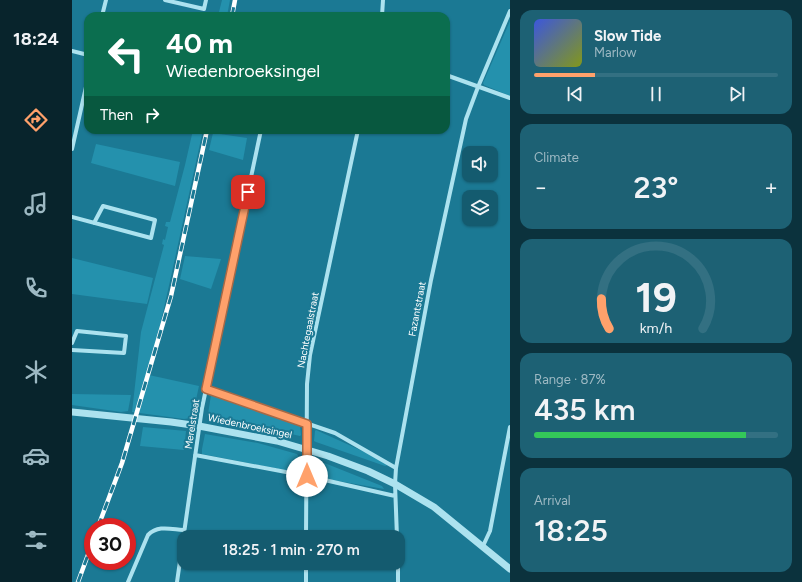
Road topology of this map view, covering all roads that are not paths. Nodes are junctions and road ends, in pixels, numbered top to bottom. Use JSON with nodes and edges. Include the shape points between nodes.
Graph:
{"nodes":[{"id":1,"x":106,"y":0,"type":"edge"},
{"id":2,"x":165,"y":0,"type":"edge"},
{"id":3,"x":206,"y":0,"type":"edge"},
{"id":4,"x":383,"y":0,"type":"edge"},
{"id":5,"x":510,"y":11,"type":"edge"},
{"id":6,"x":103,"y":12,"type":"edge"},
{"id":7,"x":382,"y":12,"type":"edge"},
{"id":8,"x":72,"y":51,"type":"edge"},
{"id":9,"x":84,"y":54,"type":"edge"},
{"id":10,"x":450,"y":75,"type":"edge"},
{"id":11,"x":478,"y":87,"type":"junction"},
{"id":12,"x":510,"y":98,"type":"edge"},
{"id":13,"x":84,"y":108,"type":"edge"},
{"id":14,"x":260,"y":134,"type":"edge"},
{"id":15,"x":357,"y":134,"type":"edge"},
{"id":16,"x":72,"y":149,"type":"edge"},
{"id":17,"x":72,"y":217,"type":"edge"},
{"id":18,"x":94,"y":223,"type":"junction"},
{"id":19,"x":72,"y":343,"type":"edge"},
{"id":20,"x":72,"y":350,"type":"edge"},
{"id":21,"x":206,"y":389,"type":"junction"},
{"id":22,"x":72,"y":413,"type":"edge"},
{"id":23,"x":72,"y":418,"type":"edge"},
{"id":24,"x":307,"y":424,"type":"junction"},
{"id":25,"x":199,"y":426,"type":"junction"},
{"id":26,"x":510,"y":427,"type":"edge"},
{"id":27,"x":307,"y":450,"type":"junction"},
{"id":28,"x":195,"y":455,"type":"junction"},
{"id":29,"x":396,"y":468,"type":"junction"},
{"id":30,"x":307,"y":476,"type":"junction"},
{"id":31,"x":395,"y":484,"type":"junction"},
{"id":32,"x":395,"y":496,"type":"junction"},
{"id":33,"x":183,"y":530,"type":"joint"},
{"id":34,"x":306,"y":530,"type":"edge"},
{"id":35,"x":397,"y":530,"type":"edge"},
{"id":36,"x":483,"y":546,"type":"junction"},
{"id":37,"x":510,"y":569,"type":"edge"},
{"id":38,"x":178,"y":570,"type":"edge"},
{"id":39,"x":306,"y":570,"type":"edge"},
{"id":40,"x":398,"y":570,"type":"edge"},
{"id":41,"x":128,"y":582,"type":"edge"},
{"id":42,"x":177,"y":582,"type":"edge"},
{"id":43,"x":306,"y":582,"type":"edge"},
{"id":44,"x":398,"y":582,"type":"edge"}],
"edges":[{"from":1,"to":6,"type":"street"},
{"from":2,"to":3,"type":"street","via":[[204,9]]},
{"from":4,"to":7,"type":"street"},
{"from":5,"to":11,"type":"street","name":"Fazantstraat"},
{"from":8,"to":9,"type":"street"},
{"from":10,"to":11,"type":"street"},
{"from":11,"to":12,"type":"street"},
{"from":11,"to":29,"type":"street","name":"Fazantstraat","via":[[466,120],[431,280]]},
{"from":13,"to":16,"type":"street"},
{"from":14,"to":21,"type":"street","name":"Merelstraat"},
{"from":15,"to":24,"type":"street","name":"Nachtegaalstraat","via":[[310,355]]},
{"from":17,"to":18,"type":"street"},
{"from":18,"to":18,"type":"street","via":[[104,206],[155,220],[150,238]]},
{"from":19,"to":20,"type":"street","via":[[77,331],[126,336],[124,353]]},
{"from":21,"to":24,"type":"street","name":"Wiedenbroeksingel"},
{"from":21,"to":25,"type":"street","name":"Merelstraat"},
{"from":22,"to":23,"type":"street"},
{"from":22,"to":25,"type":"street","name":"Wiedenbroeksingel"},
{"from":24,"to":27,"type":"street","name":"Nachtegaalstraat"},
{"from":24,"to":29,"type":"street","name":"Wiedenbroeksingel","via":[[335,433]]},
{"from":25,"to":27,"type":"street","name":"Wiedenbroeksingel","via":[[277,441]]},
{"from":25,"to":28,"type":"street","name":"Merelstraat"},
{"from":26,"to":36,"type":"street","via":[[490,532]]},
{"from":27,"to":30,"type":"street","name":"Nachtegaalstraat"},
{"from":27,"to":31,"type":"street","name":"Wiedenbroeksingel","via":[[368,471]]},
{"from":28,"to":30,"type":"street"},
{"from":28,"to":33,"type":"street","name":"Merelstraat"},
{"from":29,"to":31,"type":"street","name":"Fazantstraat"},
{"from":30,"to":32,"type":"street"},
{"from":30,"to":34,"type":"street","name":"Nachtegaalstraat"},
{"from":31,"to":32,"type":"street","name":"Fazantstraat"},
{"from":31,"to":36,"type":"street","name":"Wiedenbroeksingel","via":[[434,507]]},
{"from":32,"to":35,"type":"street","name":"Fazantstraat"},
{"from":33,"to":41,"type":"street","via":[[153,530],[148,535]]},
{"from":36,"to":37,"type":"street","name":"Wiedenbroeksingel"},
{"from":38,"to":42,"type":"street","name":"Merelstraat"},
{"from":39,"to":43,"type":"street"},
{"from":40,"to":44,"type":"street"}]}
